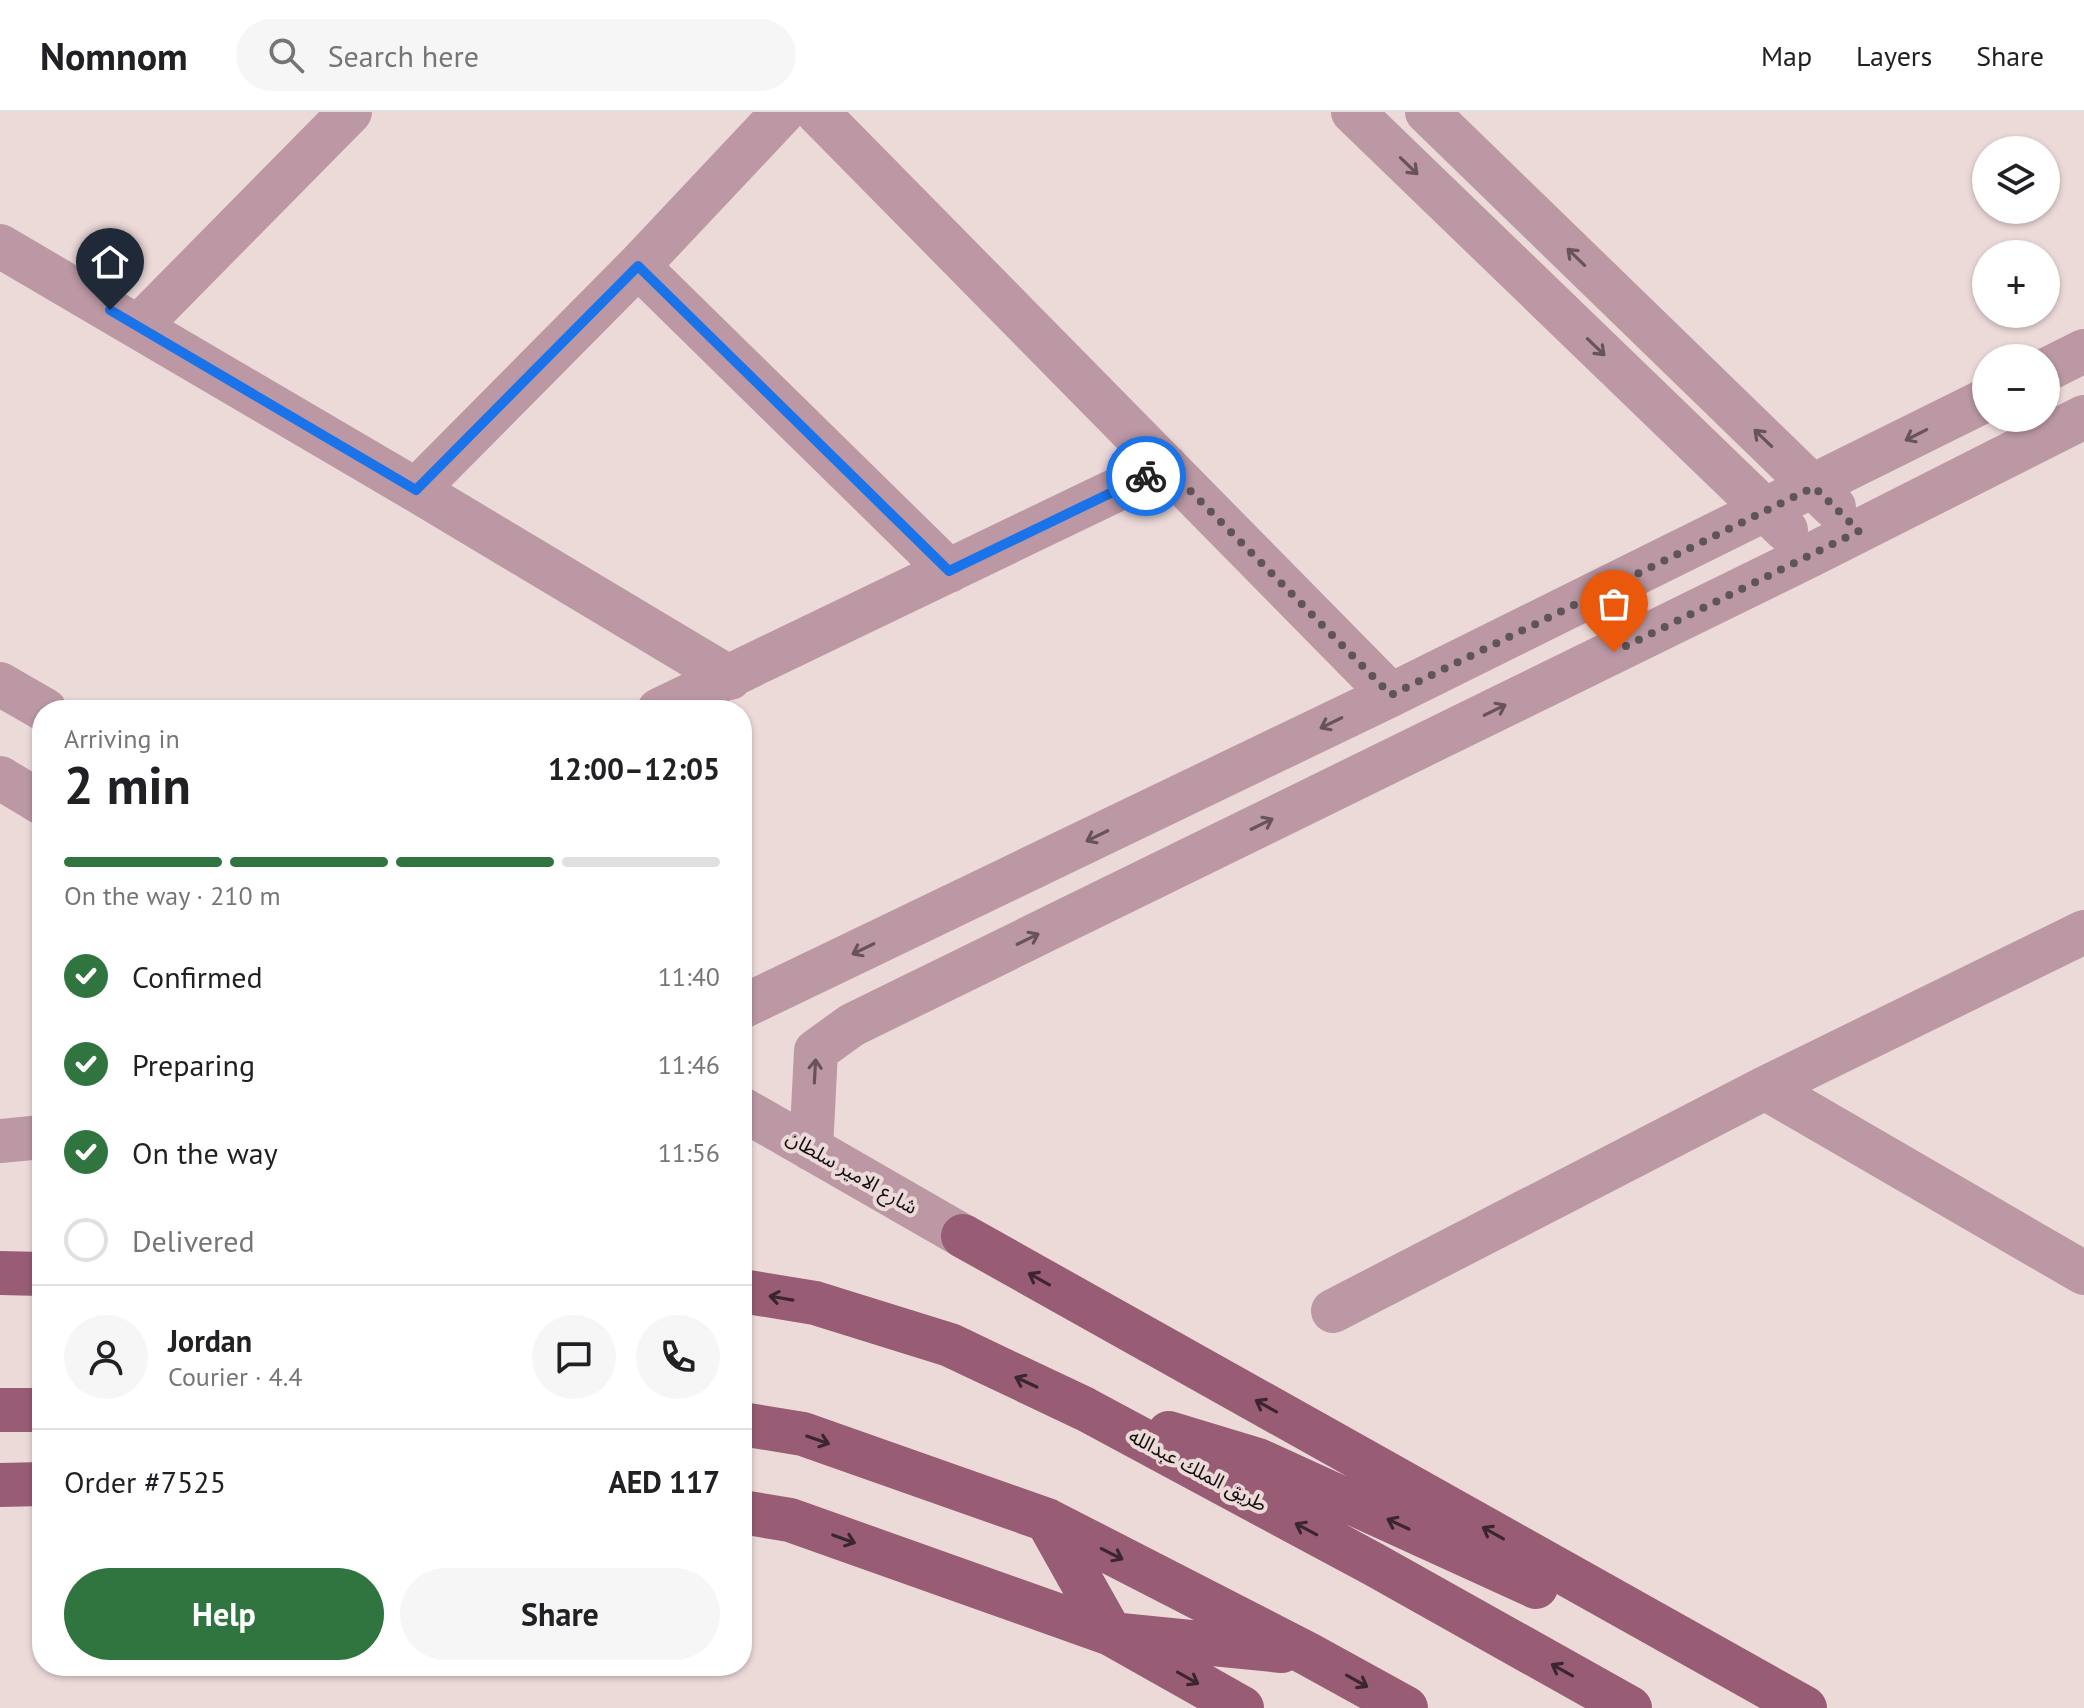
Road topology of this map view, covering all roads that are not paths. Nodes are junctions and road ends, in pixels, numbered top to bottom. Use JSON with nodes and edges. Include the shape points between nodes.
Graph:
{"nodes":[{"id":1,"x":350,"y":112,"type":"edge"},
{"id":2,"x":783,"y":112,"type":"edge"},
{"id":3,"x":817,"y":112,"type":"edge"},
{"id":4,"x":1353,"y":112,"type":"edge"},
{"id":5,"x":1427,"y":112,"type":"edge"},
{"id":6,"x":0,"y":246,"type":"edge"},
{"id":7,"x":638,"y":266,"type":"junction"},
{"id":8,"x":138,"y":327,"type":"junction"},
{"id":9,"x":2084,"y":351,"type":"edge"},
{"id":10,"x":2060,"y":363,"type":"edge"},
{"id":11,"x":1972,"y":407,"type":"edge"},
{"id":12,"x":2084,"y":417,"type":"edge"},
{"id":13,"x":1166,"y":466,"type":"junction"},
{"id":14,"x":1814,"y":487,"type":"junction"},
{"id":15,"x":416,"y":490,"type":"junction"},
{"id":16,"x":1766,"y":511,"type":"junction"},
{"id":17,"x":1859,"y":531,"type":"junction"},
{"id":18,"x":1811,"y":555,"type":"junction"},
{"id":19,"x":949,"y":571,"type":"junction"},
{"id":20,"x":730,"y":678,"type":"junction"},
{"id":21,"x":0,"y":684,"type":"edge"},
{"id":22,"x":1391,"y":695,"type":"junction"},
{"id":23,"x":681,"y":700,"type":"edge"},
{"id":24,"x":32,"y":702,"type":"edge"},
{"id":25,"x":0,"y":778,"type":"edge"},
{"id":26,"x":32,"y":797,"type":"edge"},
{"id":27,"x":2084,"y":932,"type":"edge"},
{"id":28,"x":752,"y":1002,"type":"edge"},
{"id":29,"x":1765,"y":1088,"type":"junction"},
{"id":30,"x":752,"y":1115,"type":"edge"},
{"id":31,"x":32,"y":1138,"type":"edge"},
{"id":32,"x":0,"y":1141,"type":"edge"},
{"id":33,"x":811,"y":1149,"type":"junction"},
{"id":34,"x":963,"y":1236,"type":"joint"},
{"id":35,"x":0,"y":1273,"type":"edge"},
{"id":36,"x":2084,"y":1273,"type":"edge"},
{"id":37,"x":32,"y":1274,"type":"edge"},
{"id":38,"x":752,"y":1293,"type":"edge"},
{"id":39,"x":1333,"y":1311,"type":"dead end"},
{"id":40,"x":1076,"y":1405,"type":"junction"},
{"id":41,"x":0,"y":1410,"type":"edge"},
{"id":42,"x":32,"y":1410,"type":"edge"},
{"id":43,"x":752,"y":1426,"type":"edge"},
{"id":44,"x":32,"y":1484,"type":"edge"},
{"id":45,"x":0,"y":1485,"type":"edge"},
{"id":46,"x":752,"y":1514,"type":"edge"},
{"id":47,"x":1047,"y":1520,"type":"junction"},
{"id":48,"x":1111,"y":1634,"type":"junction"},
{"id":49,"x":1308,"y":1654,"type":"junction"},
{"id":50,"x":1242,"y":1708,"type":"edge"},
{"id":51,"x":1406,"y":1708,"type":"edge"},
{"id":52,"x":1630,"y":1708,"type":"edge"},
{"id":53,"x":1802,"y":1708,"type":"edge"}],
"edges":[{"from":1,"to":8,"type":"street"},
{"from":2,"to":7,"type":"street"},
{"from":3,"to":13,"type":"street"},
{"from":4,"to":16,"type":"street","one_way":true},
{"from":14,"to":5,"type":"street","one_way":true},
{"from":6,"to":8,"type":"street"},
{"from":7,"to":15,"type":"street"},
{"from":7,"to":19,"type":"street"},
{"from":8,"to":15,"type":"street"},
{"from":9,"to":10,"type":"street"},
{"from":11,"to":14,"type":"street","one_way":true},
{"from":12,"to":17,"type":"street"},
{"from":13,"to":19,"type":"street"},
{"from":13,"to":22,"type":"street"},
{"from":14,"to":16,"type":"street"},
{"from":14,"to":17,"type":"street"},
{"from":15,"to":20,"type":"street"},
{"from":16,"to":18,"type":"street"},
{"from":16,"to":22,"type":"street"},
{"from":17,"to":18,"type":"street"},
{"from":33,"to":18,"type":"street","one_way":true,"via":[[816,1051],[852,1025]]},
{"from":19,"to":20,"type":"street"},
{"from":20,"to":23,"type":"street"},
{"from":21,"to":24,"type":"street"},
{"from":22,"to":28,"type":"street","one_way":true},
{"from":25,"to":26,"type":"street"},
{"from":27,"to":29,"type":"street"},
{"from":29,"to":36,"type":"street"},
{"from":29,"to":39,"type":"street"},
{"from":30,"to":33,"type":"street","name":"شارع الامير سلطان"},
{"from":31,"to":32,"type":"street"},
{"from":33,"to":34,"type":"street","name":"شارع الامير سلطان"},
{"from":53,"to":34,"type":"main road","one_way":true},
{"from":35,"to":37,"type":"main road"},
{"from":40,"to":38,"type":"main road","name":"طريق الملك عبدالله","one_way":true,"via":[[950,1345],[815,1303]]},
{"from":52,"to":40,"type":"main road","name":"طريق الملك عبدالله","one_way":true},
{"from":53,"to":40,"type":"main road","one_way":true,"via":[[1258,1460]]},
{"from":41,"to":42,"type":"main road"},
{"from":43,"to":47,"type":"main road","one_way":true,"via":[[803,1434]]},
{"from":44,"to":45,"type":"main road"},
{"from":46,"to":48,"type":"main road","one_way":true,"via":[[790,1520]]},
{"from":47,"to":48,"type":"main road"},
{"from":47,"to":49,"type":"main road","one_way":true},
{"from":48,"to":49,"type":"main road"},
{"from":48,"to":50,"type":"main road","one_way":true},
{"from":49,"to":51,"type":"main road","one_way":true}]}
